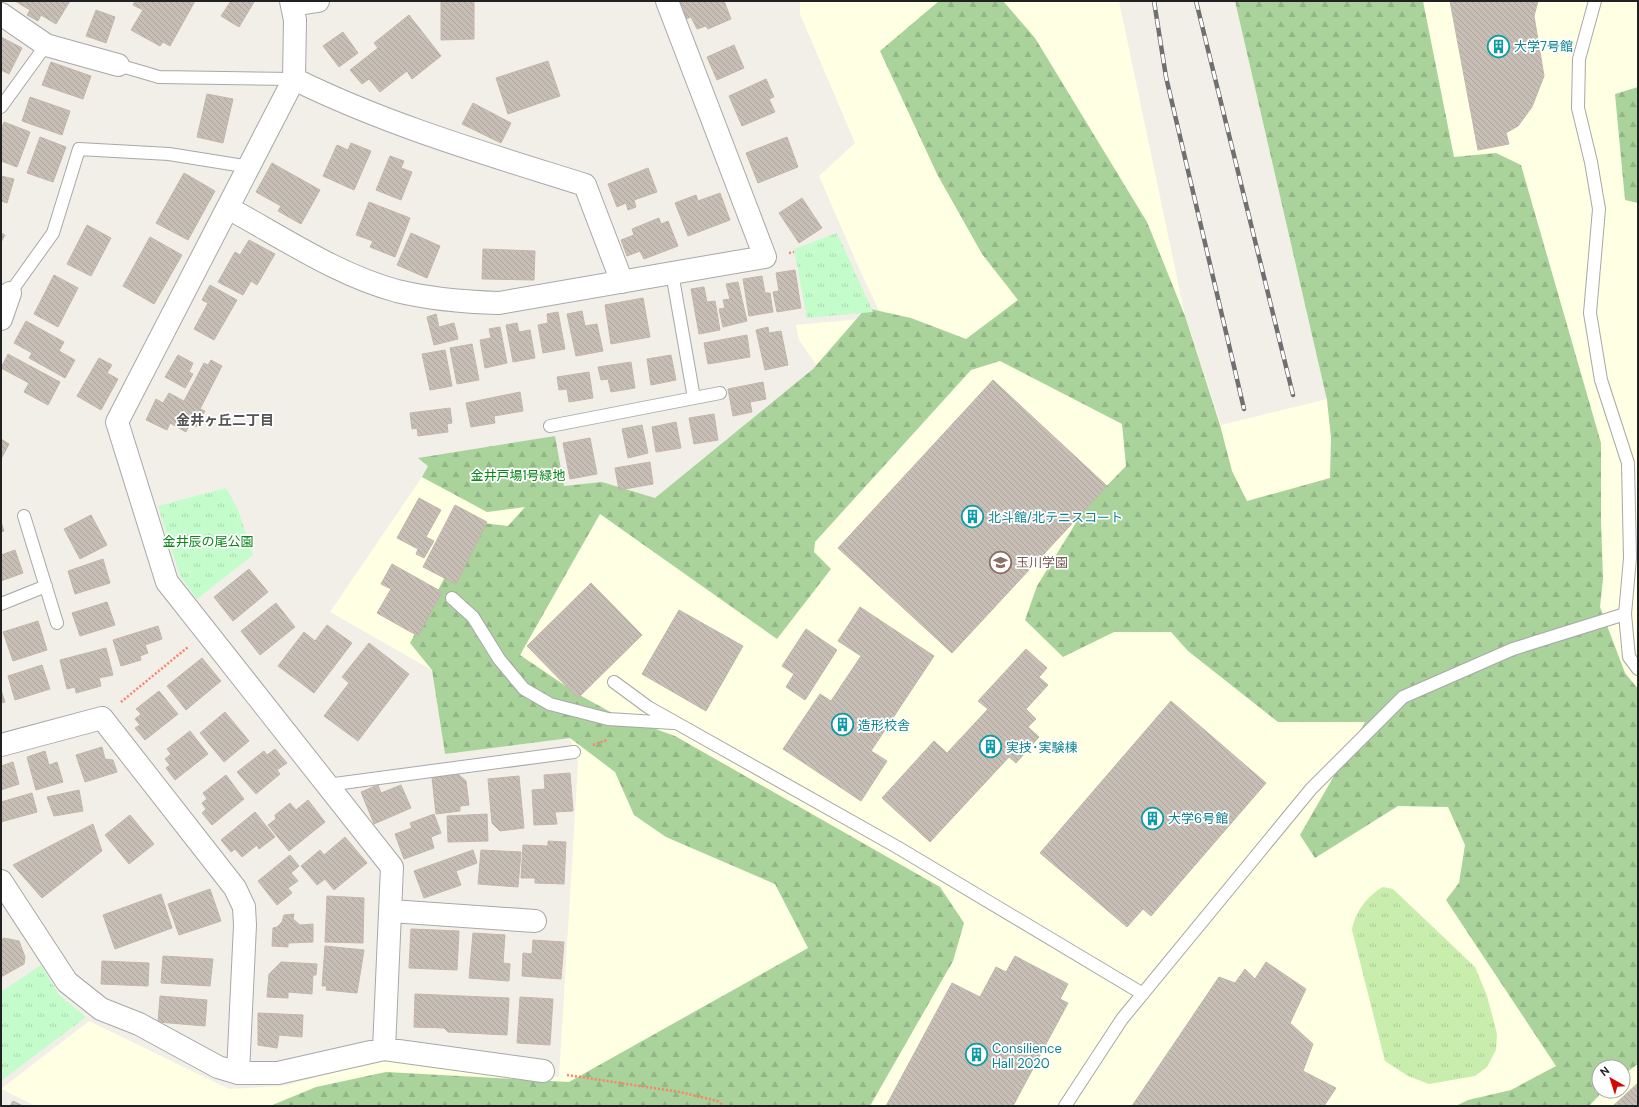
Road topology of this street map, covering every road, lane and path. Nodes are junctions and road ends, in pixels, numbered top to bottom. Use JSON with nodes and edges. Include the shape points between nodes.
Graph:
{"nodes":[{"id":1,"x":318,"y":1,"type":"edge"},
{"id":2,"x":667,"y":1,"type":"edge"},
{"id":3,"x":1595,"y":1,"type":"edge"},
{"id":4,"x":291,"y":3,"type":"edge"},
{"id":5,"x":1,"y":14,"type":"edge"},
{"id":6,"x":46,"y":45,"type":"junction"},
{"id":7,"x":118,"y":65,"type":"joint"},
{"id":8,"x":294,"y":79,"type":"junction"},
{"id":9,"x":1,"y":107,"type":"edge"},
{"id":10,"x":250,"y":167,"type":"junction"},
{"id":11,"x":228,"y":208,"type":"junction"},
{"id":12,"x":672,"y":273,"type":"junction"},
{"id":13,"x":622,"y":282,"type":"junction"},
{"id":14,"x":10,"y":293,"type":"joint"},
{"id":15,"x":1,"y":319,"type":"edge"},
{"id":16,"x":720,"y":393,"type":"dead end"},
{"id":17,"x":694,"y":398,"type":"junction"},
{"id":18,"x":550,"y":426,"type":"dead end"},
{"id":19,"x":24,"y":516,"type":"dead end"},
{"id":20,"x":1634,"y":554,"type":"edge"},
{"id":21,"x":46,"y":586,"type":"junction"},
{"id":22,"x":452,"y":598,"type":"dead end"},
{"id":23,"x":1,"y":604,"type":"edge"},
{"id":24,"x":1625,"y":614,"type":"junction"},
{"id":25,"x":57,"y":623,"type":"dead end"},
{"id":26,"x":206,"y":632,"type":"junction"},
{"id":27,"x":1638,"y":669,"type":"edge"},
{"id":28,"x":614,"y":682,"type":"dead end"},
{"id":29,"x":102,"y":718,"type":"junction"},
{"id":30,"x":677,"y":723,"type":"junction"},
{"id":31,"x":1,"y":746,"type":"edge"},
{"id":32,"x":574,"y":752,"type":"dead end"},
{"id":33,"x":327,"y":785,"type":"junction"},
{"id":34,"x":1,"y":881,"type":"edge"},
{"id":35,"x":391,"y":911,"type":"junction"},
{"id":36,"x":535,"y":921,"type":"dead end"},
{"id":37,"x":1143,"y":994,"type":"junction"},
{"id":38,"x":384,"y":1049,"type":"junction"},
{"id":39,"x":543,"y":1071,"type":"dead end"},
{"id":40,"x":238,"y":1073,"type":"junction"},
{"id":41,"x":594,"y":1080,"type":"dead end"},
{"id":42,"x":724,"y":1106,"type":"edge"},
{"id":43,"x":1065,"y":1106,"type":"edge"}],
"edges":[{"from":1,"to":4,"type":"street"},
{"from":2,"to":12,"type":"street","via":[[764,257]]},
{"from":3,"to":20,"type":"lane","via":[[1579,59],[1578,101],[1599,209],[1590,313],[1601,380],[1628,463]]},
{"from":4,"to":8,"type":"street","via":[[295,20]]},
{"from":5,"to":6,"type":"street"},
{"from":6,"to":7,"type":"street"},
{"from":6,"to":9,"type":"lane"},
{"from":7,"to":8,"type":"lane","via":[[159,77]]},
{"from":8,"to":10,"type":"street"},
{"from":8,"to":13,"type":"street","via":[[417,130],[585,185]]},
{"from":10,"to":11,"type":"street"},
{"from":10,"to":14,"type":"lane","via":[[169,154],[79,149],[53,233]]},
{"from":11,"to":13,"type":"street","via":[[341,270],[396,290],[456,302],[499,303]]},
{"from":11,"to":26,"type":"street","via":[[116,422],[167,582]]},
{"from":12,"to":13,"type":"street"},
{"from":12,"to":17,"type":"lane"},
{"from":14,"to":15,"type":"street"},
{"from":16,"to":17,"type":"lane"},
{"from":17,"to":18,"type":"lane"},
{"from":19,"to":21,"type":"lane"},
{"from":20,"to":24,"type":"lane"},
{"from":21,"to":23,"type":"lane"},
{"from":21,"to":25,"type":"lane"},
{"from":22,"to":30,"type":"lane","via":[[473,617],[499,659],[524,689],[550,704],[608,719]]},
{"from":24,"to":27,"type":"lane","via":[[1629,657]]},
{"from":24,"to":37,"type":"lane","via":[[1513,649],[1403,697],[1311,789]]},
{"from":26,"to":29,"type":"path"},
{"from":26,"to":33,"type":"street"},
{"from":28,"to":30,"type":"lane","via":[[648,707]]},
{"from":29,"to":31,"type":"street"},
{"from":29,"to":40,"type":"street","via":[[235,888],[244,907]]},
{"from":30,"to":37,"type":"lane","via":[[897,847]]},
{"from":32,"to":33,"type":"lane"},
{"from":33,"to":35,"type":"street","via":[[392,867]]},
{"from":34,"to":40,"type":"street","via":[[67,982],[101,1009],[139,1024],[218,1067]]},
{"from":35,"to":36,"type":"street"},
{"from":35,"to":38,"type":"street"},
{"from":37,"to":43,"type":"lane","via":[[1122,1019]]},
{"from":38,"to":39,"type":"street"},
{"from":38,"to":40,"type":"street","via":[[278,1073]]},
{"from":41,"to":42,"type":"path","via":[[680,1092],[717,1101]]}]}
